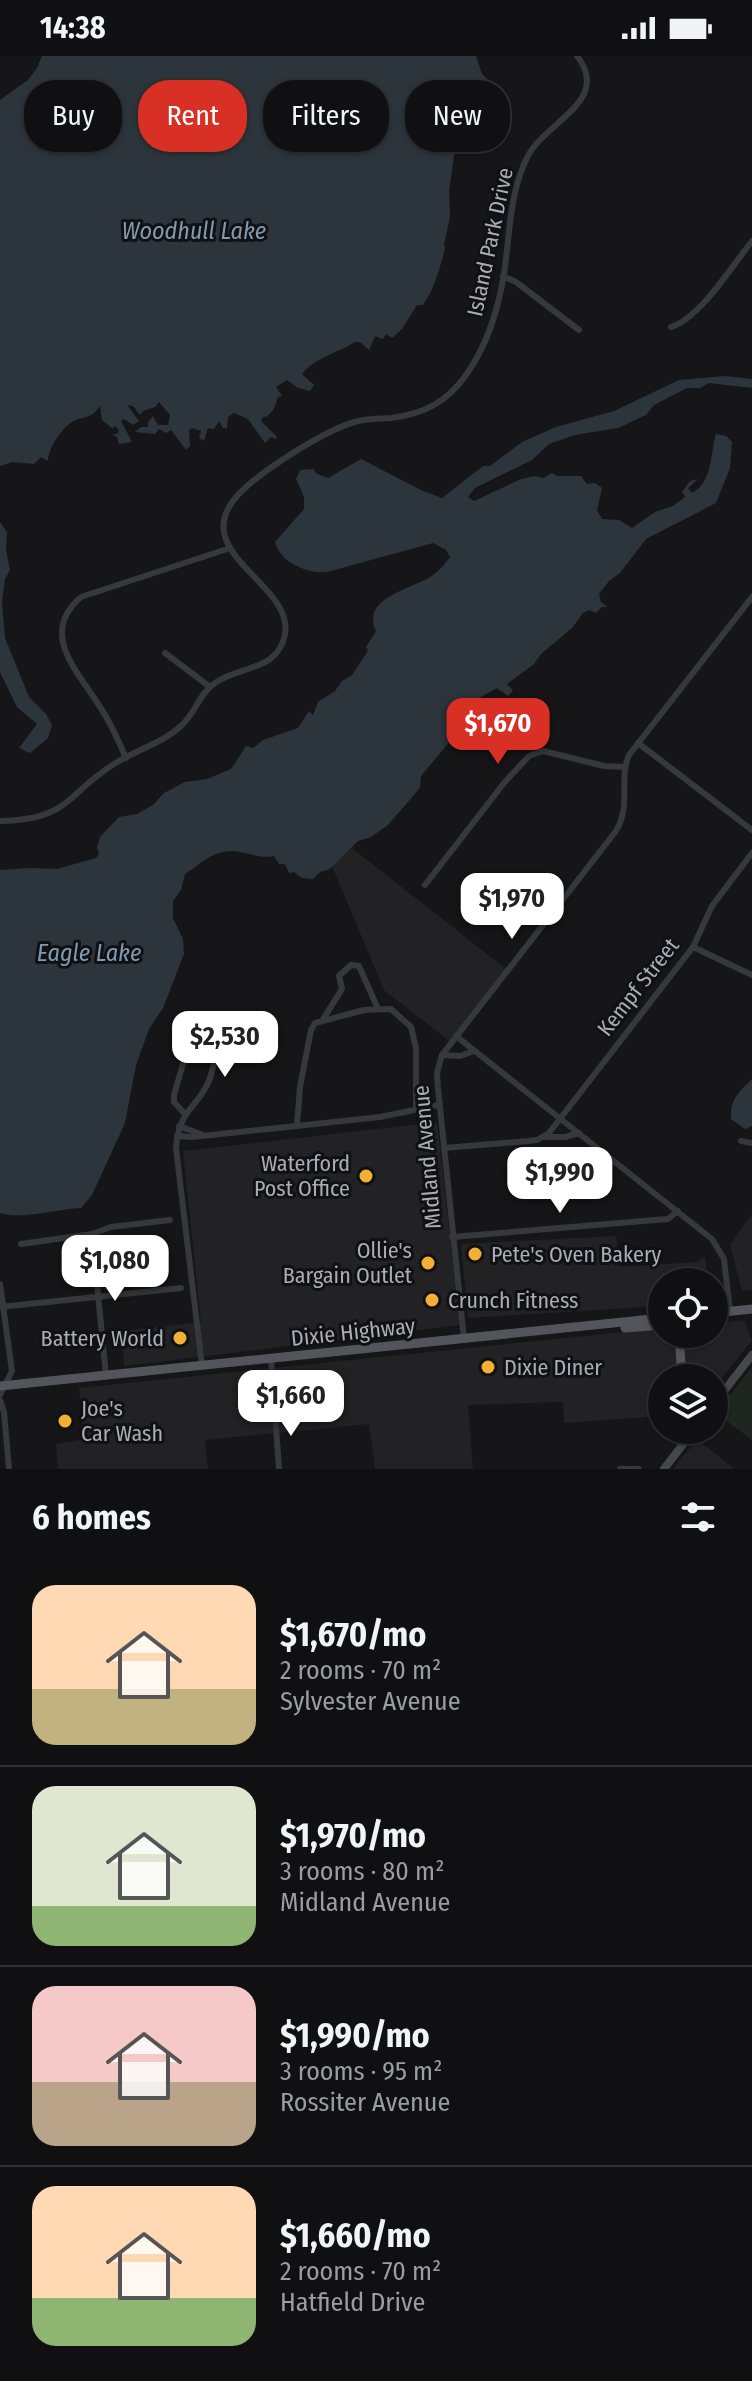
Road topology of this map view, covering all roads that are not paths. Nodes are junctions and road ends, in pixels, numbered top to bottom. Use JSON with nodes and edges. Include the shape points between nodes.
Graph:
{"nodes":[{"id":1,"x":577,"y":56,"type":"edge"},
{"id":2,"x":752,"y":241,"type":"edge"},
{"id":3,"x":503,"y":276,"type":"junction"},
{"id":4,"x":671,"y":327,"type":"dead end"},
{"id":5,"x":579,"y":330,"type":"dead end"},
{"id":6,"x":230,"y":548,"type":"junction"},
{"id":7,"x":752,"y":597,"type":"edge"},
{"id":8,"x":165,"y":653,"type":"dead end"},
{"id":9,"x":210,"y":687,"type":"junction"},
{"id":10,"x":638,"y":743,"type":"junction"},
{"id":11,"x":126,"y":758,"type":"junction"},
{"id":12,"x":625,"y":767,"type":"junction"},
{"id":13,"x":0,"y":821,"type":"edge"},
{"id":14,"x":752,"y":830,"type":"edge"},
{"id":15,"x":752,"y":853,"type":"edge"},
{"id":16,"x":425,"y":885,"type":"dead end"},
{"id":17,"x":693,"y":947,"type":"junction"},
{"id":18,"x":752,"y":975,"type":"edge"},
{"id":19,"x":378,"y":1009,"type":"junction"},
{"id":20,"x":322,"y":1021,"type":"junction"},
{"id":21,"x":253,"y":1034,"type":"dead end"},
{"id":22,"x":456,"y":1036,"type":"junction"},
{"id":23,"x":190,"y":1040,"type":"dead end"},
{"id":24,"x":474,"y":1051,"type":"junction"},
{"id":25,"x":442,"y":1055,"type":"junction"},
{"id":26,"x":439,"y":1105,"type":"junction"},
{"id":27,"x":416,"y":1109,"type":"junction"},
{"id":28,"x":185,"y":1114,"type":"junction"},
{"id":29,"x":559,"y":1118,"type":"junction"},
{"id":30,"x":297,"y":1125,"type":"junction"},
{"id":31,"x":179,"y":1126,"type":"junction"},
{"id":32,"x":579,"y":1133,"type":"junction"},
{"id":33,"x":203,"y":1135,"type":"junction"},
{"id":34,"x":177,"y":1136,"type":"junction"},
{"id":35,"x":544,"y":1137,"type":"junction"},
{"id":36,"x":741,"y":1141,"type":"dead end"},
{"id":37,"x":752,"y":1143,"type":"edge"},
{"id":38,"x":444,"y":1148,"type":"junction"},
{"id":39,"x":678,"y":1211,"type":"junction"},
{"id":40,"x":170,"y":1220,"type":"dead end"},
{"id":41,"x":92,"y":1234,"type":"junction"},
{"id":42,"x":452,"y":1237,"type":"junction"},
{"id":43,"x":21,"y":1244,"type":"dead end"},
{"id":44,"x":0,"y":1284,"type":"edge"},
{"id":45,"x":181,"y":1288,"type":"dead end"},
{"id":46,"x":100,"y":1296,"type":"junction"},
{"id":47,"x":2,"y":1307,"type":"edge"},
{"id":48,"x":752,"y":1309,"type":"edge"},
{"id":49,"x":730,"y":1311,"type":"joint"},
{"id":50,"x":648,"y":1319,"type":"edge"},
{"id":51,"x":583,"y":1326,"type":"junction"},
{"id":52,"x":648,"y":1326,"type":"edge"},
{"id":53,"x":9,"y":1339,"type":"junction"},
{"id":54,"x":464,"y":1339,"type":"junction"},
{"id":55,"x":0,"y":1340,"type":"edge"},
{"id":56,"x":752,"y":1355,"type":"edge"},
{"id":57,"x":271,"y":1358,"type":"junction"},
{"id":58,"x":202,"y":1366,"type":"junction"},
{"id":59,"x":106,"y":1375,"type":"junction"},
{"id":60,"x":728,"y":1386,"type":"edge"},
{"id":61,"x":1,"y":1389,"type":"edge"},
{"id":62,"x":683,"y":1444,"type":"edge"},
{"id":63,"x":9,"y":1469,"type":"edge"},
{"id":64,"x":279,"y":1469,"type":"edge"},
{"id":65,"x":620,"y":1469,"type":"edge"},
{"id":66,"x":639,"y":1469,"type":"edge"},
{"id":67,"x":664,"y":1469,"type":"edge"}],
"edges":[{"from":1,"to":3,"type":"street","name":"Island Park Drive","via":[[587,70],[588,87],[537,142],[521,169]]},
{"from":2,"to":4,"type":"street","via":[[702,304]]},
{"from":3,"to":5,"type":"street"},
{"from":3,"to":6,"type":"street","name":"Island Park Drive","via":[[483,347],[449,396],[421,412],[335,429],[267,472],[231,505],[225,527]]},
{"from":6,"to":9,"type":"street","via":[[275,599],[285,634],[268,662],[227,675]]},
{"from":6,"to":11,"type":"street","via":[[81,597],[67,612],[61,631],[68,658]]},
{"from":7,"to":10,"type":"street","name":"Midland Avenue"},
{"from":8,"to":9,"type":"street"},
{"from":9,"to":11,"type":"street","via":[[182,725]]},
{"from":10,"to":12,"type":"street","name":"Midland Avenue"},
{"from":10,"to":14,"type":"street"},
{"from":11,"to":13,"type":"street","via":[[46,816]]},
{"from":12,"to":16,"type":"street","via":[[543,751],[529,756]]},
{"from":12,"to":22,"type":"street","name":"Midland Avenue","via":[[625,810],[616,831]]},
{"from":15,"to":17,"type":"street","name":"Kempf Street","via":[[712,906]]},
{"from":17,"to":18,"type":"street"},
{"from":17,"to":29,"type":"street","name":"Kempf Street"},
{"from":19,"to":20,"type":"street"},
{"from":19,"to":20,"type":"street","via":[[359,966],[351,965],[339,976],[342,989]]},
{"from":19,"to":27,"type":"street","via":[[391,1009],[411,1027]]},
{"from":20,"to":30,"type":"street","via":[[311,1030]]},
{"from":21,"to":28,"type":"street","via":[[222,1049],[207,1084]]},
{"from":22,"to":24,"type":"street"},
{"from":22,"to":25,"type":"street","name":"Midland Avenue"},
{"from":23,"to":28,"type":"street","via":[[174,1095]]},
{"from":24,"to":25,"type":"street"},
{"from":24,"to":29,"type":"street"},
{"from":25,"to":26,"type":"street","name":"Midland Avenue"},
{"from":26,"to":27,"type":"street"},
{"from":26,"to":38,"type":"street","name":"Midland Avenue"},
{"from":27,"to":30,"type":"street"},
{"from":28,"to":31,"type":"street"},
{"from":29,"to":32,"type":"street"},
{"from":29,"to":35,"type":"street","name":"Kempf Street"},
{"from":30,"to":33,"type":"street"},
{"from":31,"to":33,"type":"street"},
{"from":31,"to":34,"type":"street"},
{"from":32,"to":35,"type":"street"},
{"from":32,"to":39,"type":"street"},
{"from":33,"to":34,"type":"street"},
{"from":34,"to":58,"type":"street"},
{"from":35,"to":38,"type":"street"},
{"from":36,"to":37,"type":"street"},
{"from":38,"to":42,"type":"street","name":"Midland Avenue"},
{"from":39,"to":42,"type":"street","via":[[668,1219]]},
{"from":39,"to":49,"type":"street","via":[[722,1253]]},
{"from":40,"to":41,"type":"street"},
{"from":41,"to":43,"type":"street"},
{"from":41,"to":46,"type":"street"},
{"from":42,"to":54,"type":"street","name":"Midland Avenue"},
{"from":44,"to":47,"type":"street"},
{"from":45,"to":46,"type":"street"},
{"from":46,"to":47,"type":"street"},
{"from":46,"to":59,"type":"street"},
{"from":47,"to":53,"type":"street"},
{"from":48,"to":49,"type":"main road"},
{"from":50,"to":51,"type":"main road","name":"Dixie Highway"},
{"from":51,"to":52,"type":"main road","via":[[595,1331]]},
{"from":51,"to":54,"type":"main road","name":"Dixie Highway"},
{"from":53,"to":55,"type":"street"},
{"from":53,"to":61,"type":"street","via":[[12,1371]]},
{"from":54,"to":57,"type":"main road","name":"Dixie Highway"},
{"from":56,"to":60,"type":"main road"},
{"from":57,"to":58,"type":"main road","name":"Dixie Highway"},
{"from":57,"to":64,"type":"street"},
{"from":58,"to":59,"type":"main road","name":"Dixie Highway"},
{"from":59,"to":61,"type":"main road","name":"Dixie Highway"},
{"from":61,"to":63,"type":"street"},
{"from":62,"to":67,"type":"main road"},
{"from":65,"to":66,"type":"street"}]}
